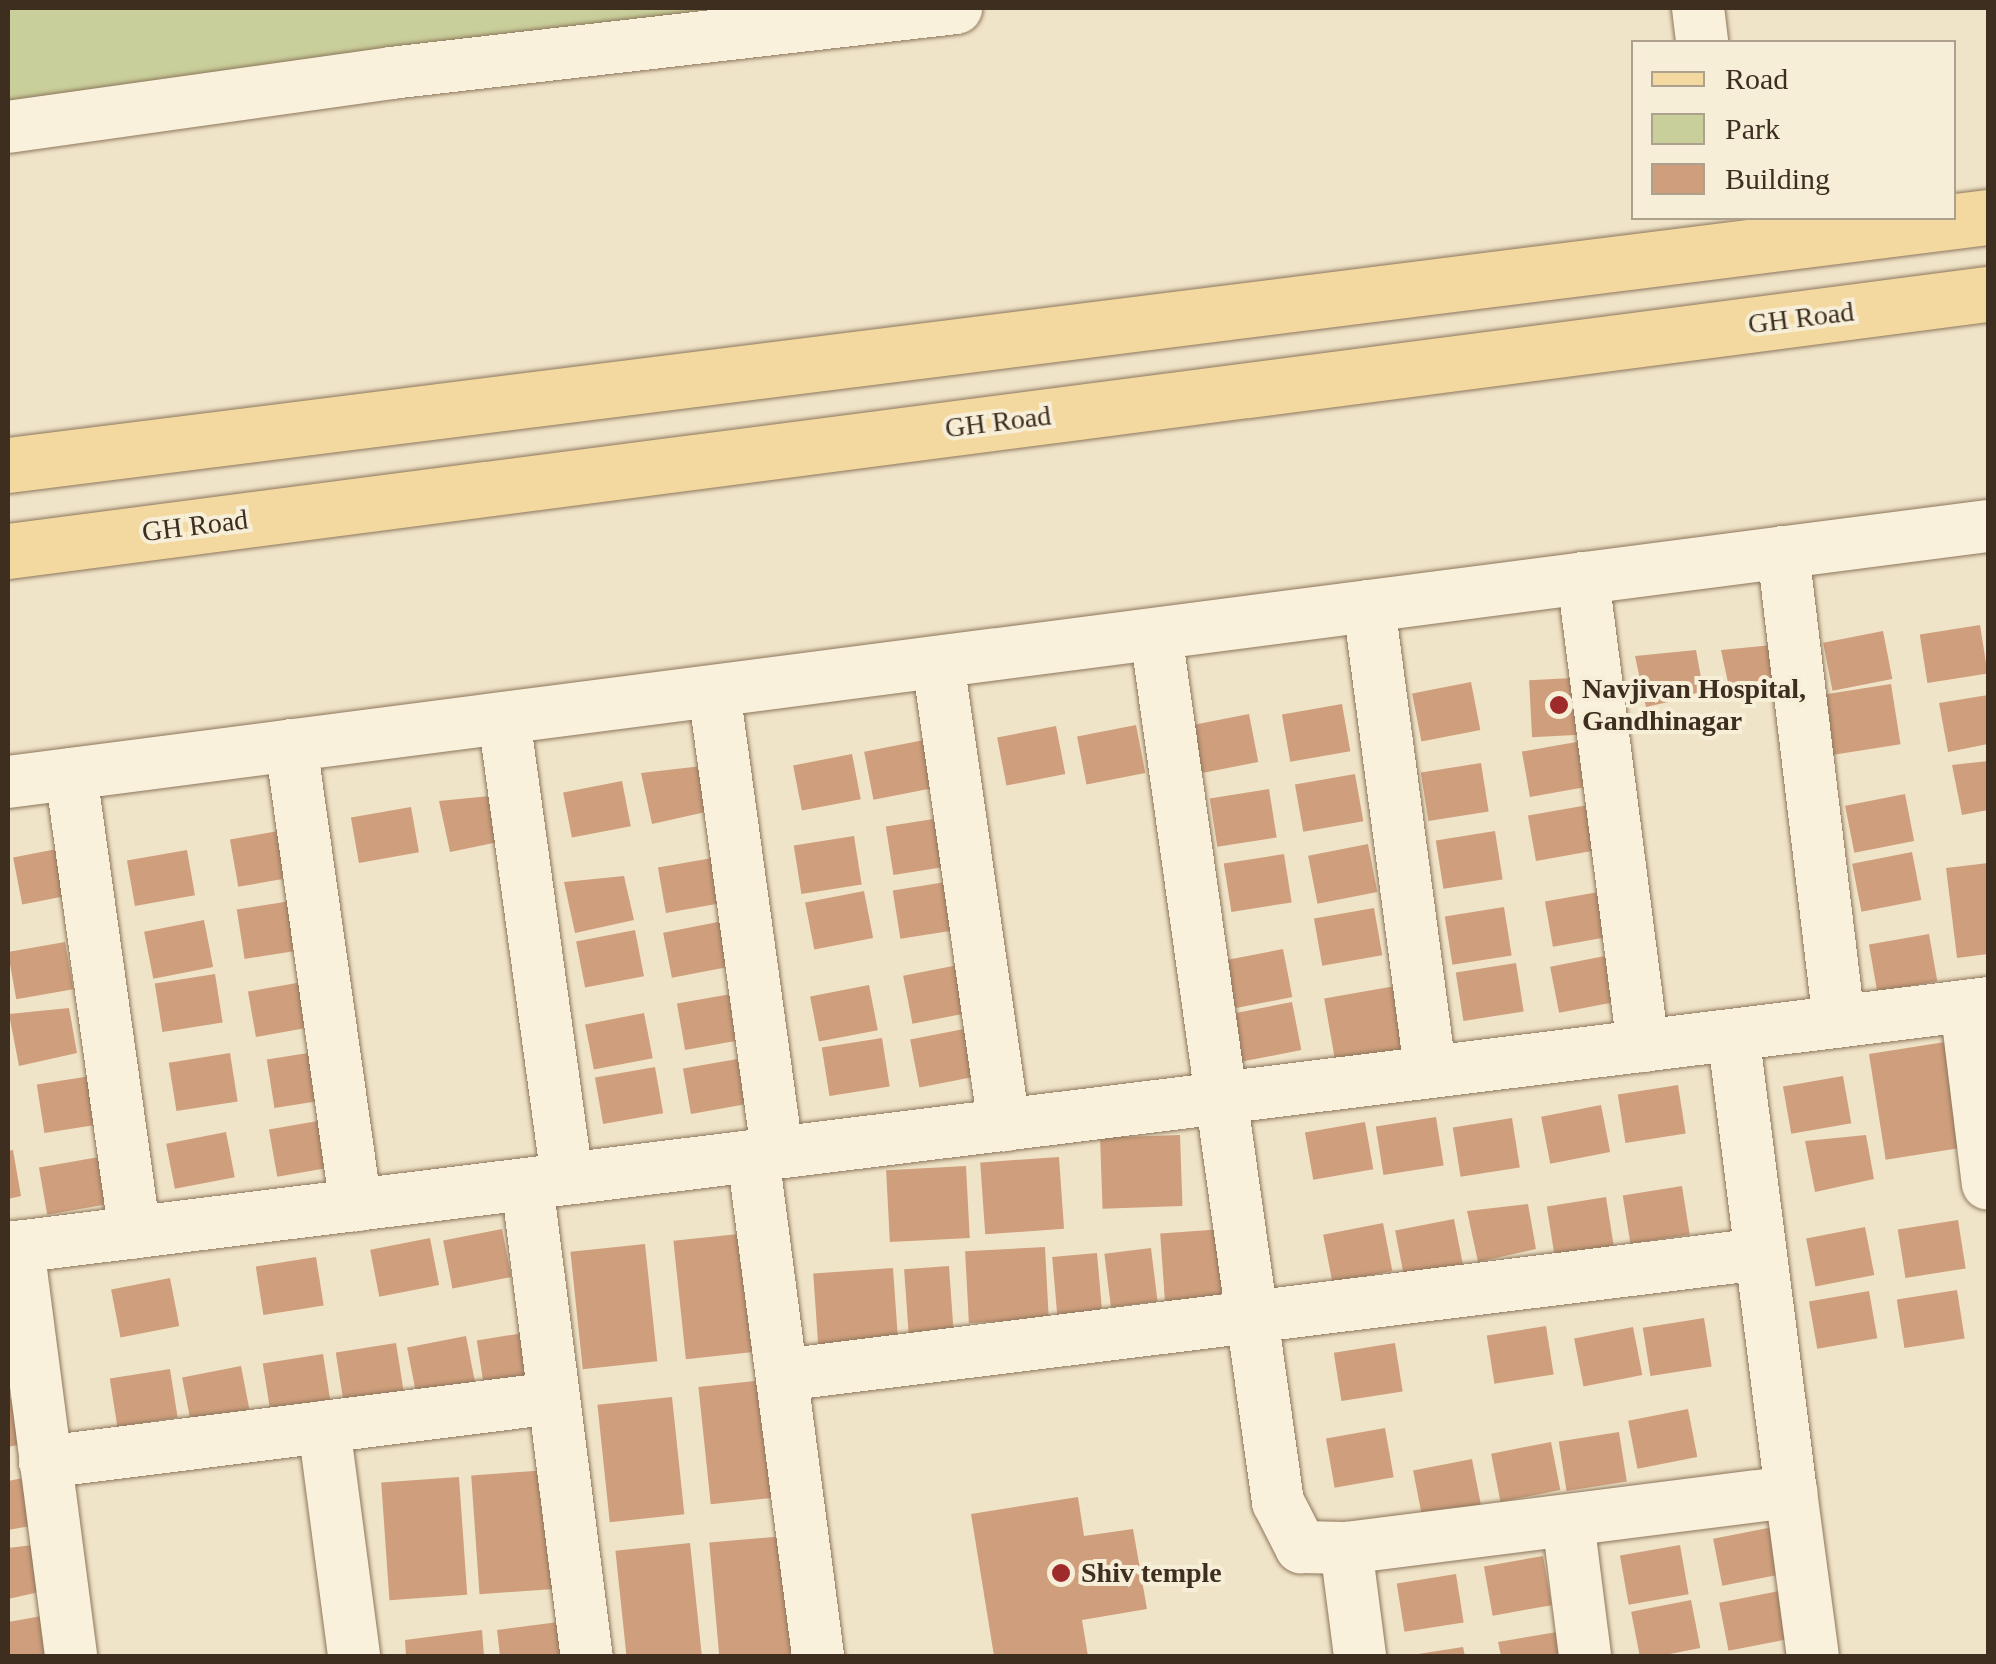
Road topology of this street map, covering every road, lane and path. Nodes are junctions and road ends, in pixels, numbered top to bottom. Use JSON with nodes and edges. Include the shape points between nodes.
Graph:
{"nodes":[{"id":1,"x":956,"y":8,"type":"edge"},
{"id":2,"x":1698,"y":8,"type":"edge"},
{"id":3,"x":1702,"y":40,"type":"edge"},
{"id":4,"x":8,"y":128,"type":"edge"},
{"id":5,"x":1988,"y":217,"type":"edge"},
{"id":6,"x":1956,"y":219,"type":"edge"},
{"id":7,"x":1942,"y":220,"type":"edge"},
{"id":8,"x":1726,"y":234,"type":"edge"},
{"id":9,"x":1988,"y":294,"type":"edge"},
{"id":10,"x":8,"y":465,"type":"edge"},
{"id":11,"x":1988,"y":526,"type":"edge"},
{"id":12,"x":8,"y":551,"type":"edge"},
{"id":13,"x":1783,"y":552,"type":"junction"},
{"id":14,"x":1583,"y":578,"type":"junction"},
{"id":15,"x":1369,"y":606,"type":"junction"},
{"id":16,"x":1156,"y":634,"type":"junction"},
{"id":17,"x":938,"y":662,"type":"junction"},
{"id":18,"x":714,"y":691,"type":"junction"},
{"id":19,"x":504,"y":718,"type":"junction"},
{"id":20,"x":292,"y":745,"type":"junction"},
{"id":21,"x":70,"y":774,"type":"junction"},
{"id":22,"x":8,"y":782,"type":"edge"},
{"id":23,"x":1977,"y":1004,"type":"edge"},
{"id":24,"x":1839,"y":1022,"type":"junction"},
{"id":25,"x":1732,"y":1034,"type":"junction"},
{"id":26,"x":1642,"y":1046,"type":"junction"},
{"id":27,"x":1430,"y":1072,"type":"junction"},
{"id":28,"x":1226,"y":1098,"type":"junction"},
{"id":29,"x":1004,"y":1124,"type":"junction"},
{"id":30,"x":765,"y":1155,"type":"junction"},
{"id":31,"x":547,"y":1181,"type":"junction"},
{"id":32,"x":1988,"y":1184,"type":"edge"},
{"id":33,"x":356,"y":1205,"type":"junction"},
{"id":34,"x":136,"y":1233,"type":"junction"},
{"id":35,"x":13,"y":1248,"type":"edge"},
{"id":36,"x":1761,"y":1254,"type":"junction"},
{"id":37,"x":1254,"y":1316,"type":"junction"},
{"id":38,"x":782,"y":1375,"type":"junction"},
{"id":39,"x":554,"y":1398,"type":"junction"},
{"id":40,"x":324,"y":1427,"type":"junction"},
{"id":41,"x":46,"y":1462,"type":"junction"},
{"id":42,"x":1792,"y":1492,"type":"junction"},
{"id":43,"x":1568,"y":1520,"type":"junction"},
{"id":44,"x":1346,"y":1548,"type":"junction"},
{"id":45,"x":70,"y":1656,"type":"edge"},
{"id":46,"x":354,"y":1656,"type":"edge"},
{"id":47,"x":587,"y":1656,"type":"edge"},
{"id":48,"x":818,"y":1656,"type":"edge"},
{"id":49,"x":1360,"y":1656,"type":"edge"},
{"id":50,"x":1585,"y":1656,"type":"edge"},
{"id":51,"x":1812,"y":1656,"type":"edge"}],
"edges":[{"from":1,"to":4,"type":"street","via":[[391,73]]},
{"from":2,"to":3,"type":"street"},
{"from":5,"to":6,"type":"main road"},
{"from":7,"to":8,"type":"main road"},
{"from":8,"to":10,"type":"main road"},
{"from":9,"to":12,"type":"main road","name":"GH Road"},
{"from":11,"to":13,"type":"street"},
{"from":13,"to":14,"type":"street"},
{"from":13,"to":24,"type":"street"},
{"from":14,"to":15,"type":"street"},
{"from":14,"to":26,"type":"street"},
{"from":15,"to":16,"type":"street"},
{"from":15,"to":27,"type":"street"},
{"from":16,"to":17,"type":"street"},
{"from":16,"to":28,"type":"street"},
{"from":17,"to":18,"type":"street"},
{"from":17,"to":29,"type":"street"},
{"from":18,"to":19,"type":"street"},
{"from":18,"to":30,"type":"street"},
{"from":19,"to":20,"type":"street"},
{"from":19,"to":31,"type":"street"},
{"from":20,"to":21,"type":"street"},
{"from":20,"to":33,"type":"street"},
{"from":21,"to":22,"type":"street"},
{"from":21,"to":34,"type":"street"},
{"from":23,"to":24,"type":"street"},
{"from":23,"to":32,"type":"street"},
{"from":24,"to":25,"type":"street"},
{"from":25,"to":26,"type":"street"},
{"from":25,"to":36,"type":"street"},
{"from":26,"to":27,"type":"street"},
{"from":27,"to":28,"type":"street"},
{"from":28,"to":29,"type":"street"},
{"from":28,"to":37,"type":"street"},
{"from":29,"to":30,"type":"street"},
{"from":30,"to":31,"type":"street"},
{"from":30,"to":38,"type":"street"},
{"from":31,"to":33,"type":"street"},
{"from":31,"to":39,"type":"street"},
{"from":33,"to":34,"type":"street"},
{"from":34,"to":35,"type":"street"},
{"from":35,"to":41,"type":"street"},
{"from":36,"to":37,"type":"street"},
{"from":36,"to":42,"type":"street"},
{"from":37,"to":38,"type":"street"},
{"from":37,"to":44,"type":"street","via":[[1278,1502],[1300,1547]]},
{"from":38,"to":48,"type":"street"},
{"from":39,"to":40,"type":"street"},
{"from":39,"to":47,"type":"street"},
{"from":40,"to":41,"type":"street"},
{"from":40,"to":46,"type":"street"},
{"from":41,"to":45,"type":"street"},
{"from":42,"to":43,"type":"street"},
{"from":42,"to":51,"type":"street"},
{"from":43,"to":44,"type":"street"},
{"from":43,"to":50,"type":"street"},
{"from":44,"to":49,"type":"street"}]}
